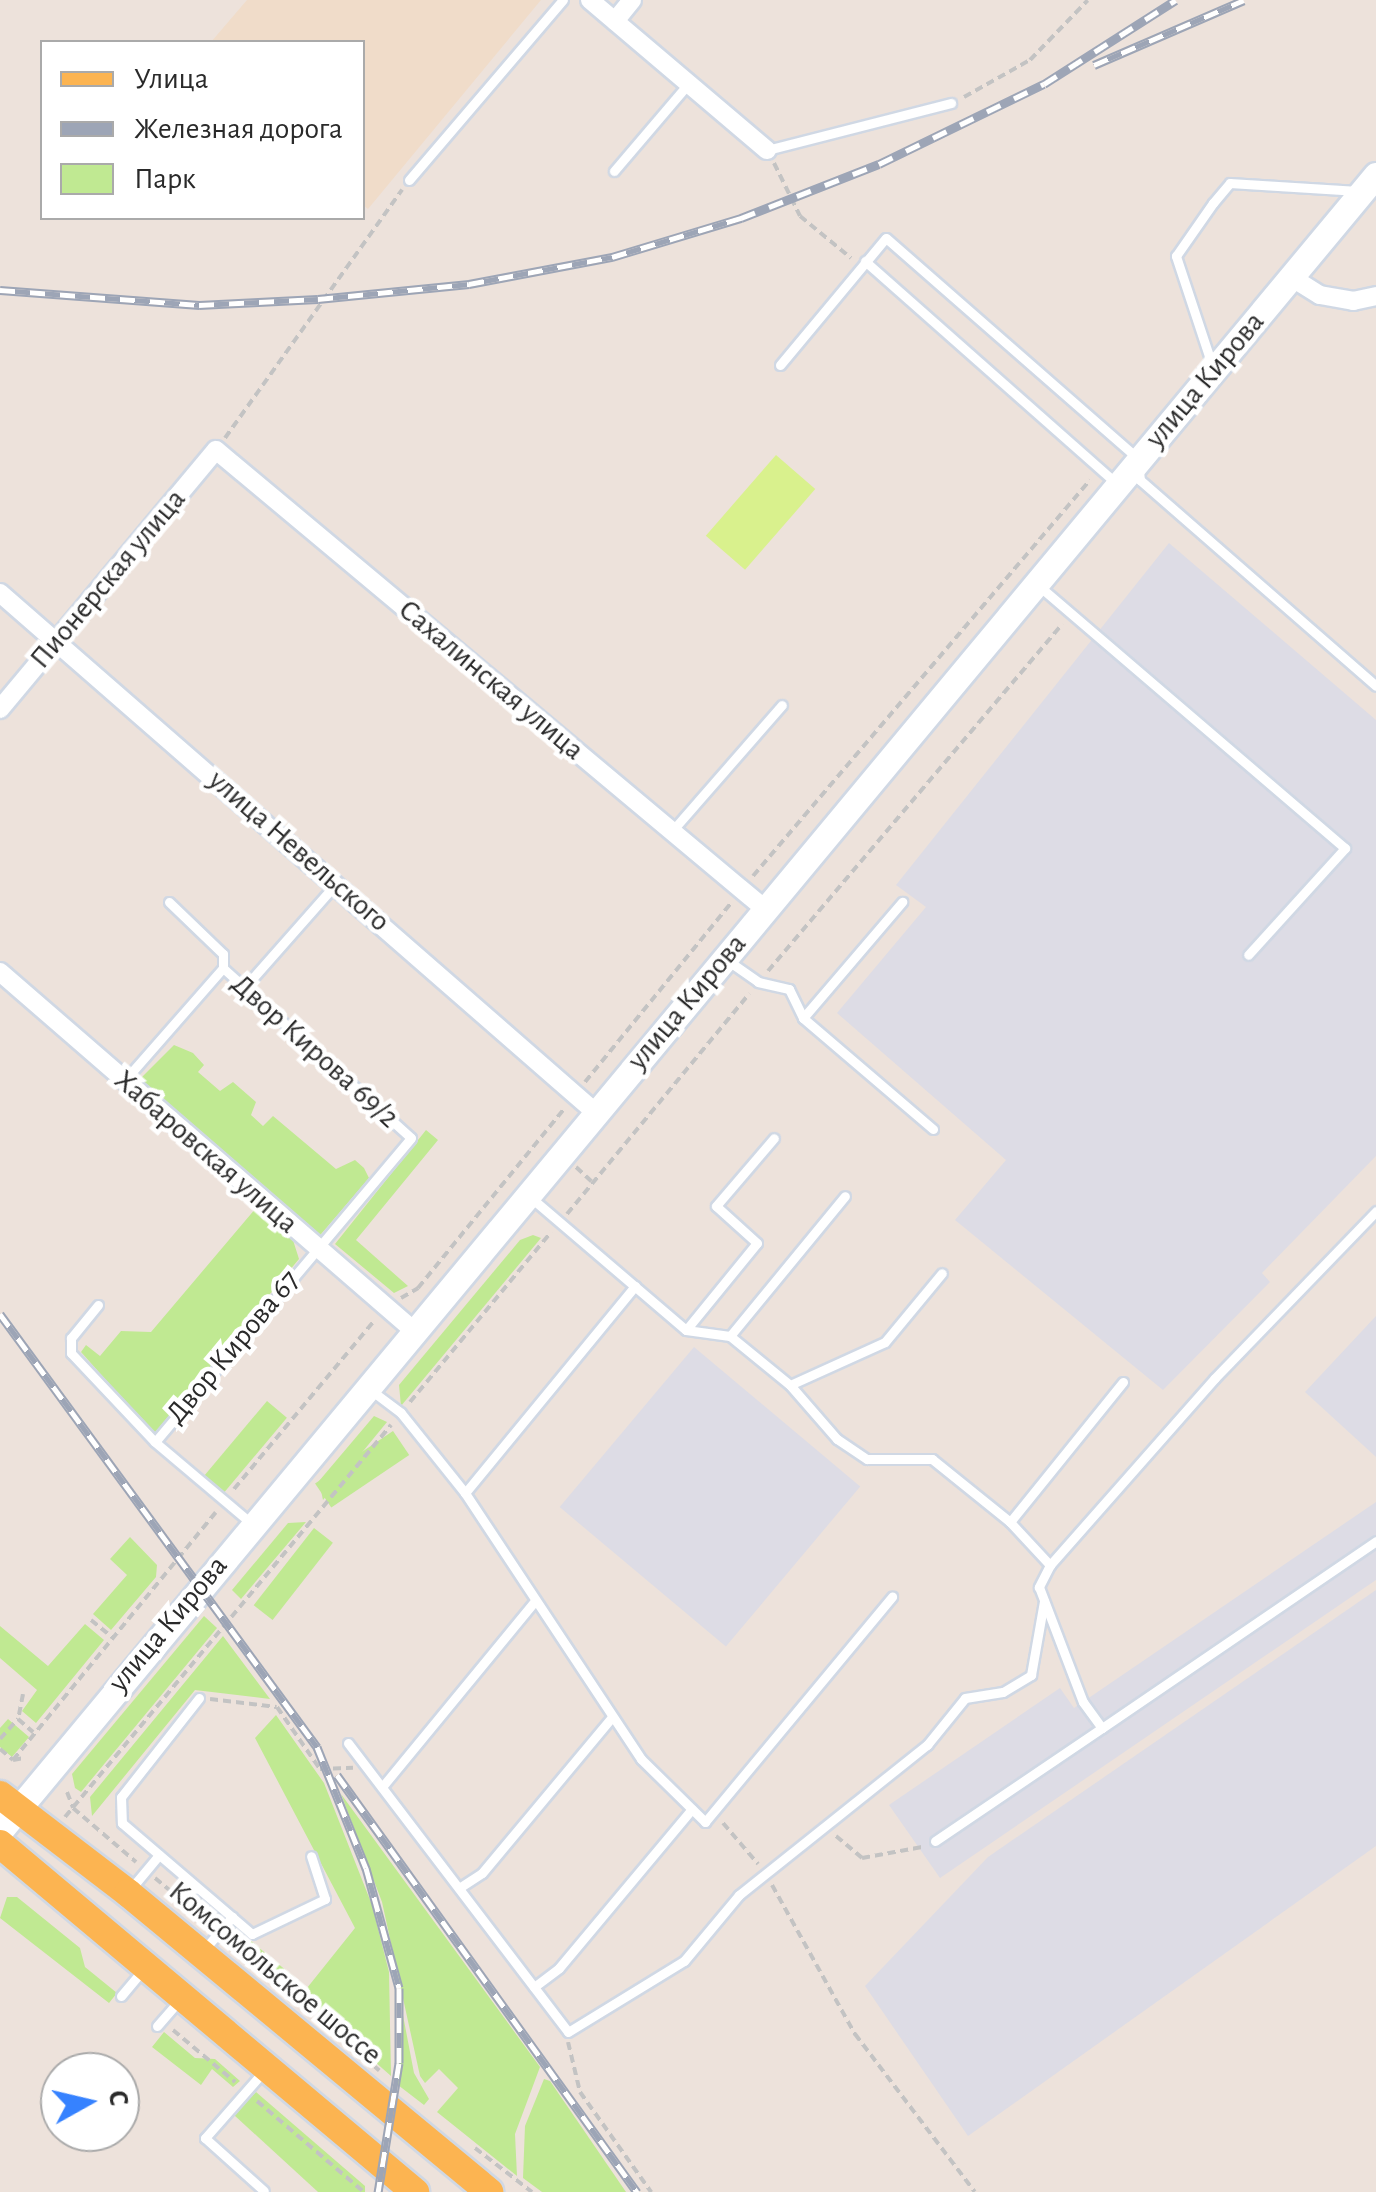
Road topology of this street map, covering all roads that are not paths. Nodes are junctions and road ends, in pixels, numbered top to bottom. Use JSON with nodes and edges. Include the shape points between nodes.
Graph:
{"nodes":[{"id":1,"x":562,"y":0,"type":"edge"},
{"id":2,"x":590,"y":0,"type":"edge"},
{"id":3,"x":632,"y":0,"type":"edge"},
{"id":4,"x":615,"y":21,"type":"junction"},
{"id":5,"x":689,"y":84,"type":"junction"},
{"id":6,"x":950,"y":102,"type":"road end"},
{"id":7,"x":768,"y":150,"type":"joint"},
{"id":8,"x":614,"y":171,"type":"dead end"},
{"id":9,"x":409,"y":180,"type":"road end"},
{"id":10,"x":1368,"y":184,"type":"edge"},
{"id":11,"x":863,"y":263,"type":"junction"},
{"id":12,"x":1291,"y":277,"type":"junction"},
{"id":13,"x":1376,"y":296,"type":"edge"},
{"id":14,"x":780,"y":366,"type":"dead end"},
{"id":15,"x":1214,"y":370,"type":"junction"},
{"id":16,"x":216,"y":450,"type":"joint"},
{"id":17,"x":1124,"y":473,"type":"junction"},
{"id":18,"x":1034,"y":582,"type":"junction"},
{"id":19,"x":0,"y":593,"type":"edge"},
{"id":20,"x":58,"y":640,"type":"junction"},
{"id":21,"x":1376,"y":686,"type":"edge"},
{"id":22,"x":782,"y":704,"type":"dead end"},
{"id":23,"x":0,"y":709,"type":"edge"},
{"id":24,"x":672,"y":831,"type":"junction"},
{"id":25,"x":336,"y":884,"type":"junction"},
{"id":26,"x":170,"y":902,"type":"dead end"},
{"id":27,"x":902,"y":902,"type":"dead end"},
{"id":28,"x":765,"y":909,"type":"junction"},
{"id":29,"x":1248,"y":956,"type":"dead end"},
{"id":30,"x":725,"y":958,"type":"junction"},
{"id":31,"x":223,"y":968,"type":"junction"},
{"id":32,"x":0,"y":972,"type":"edge"},
{"id":33,"x":244,"y":988,"type":"junction"},
{"id":34,"x":803,"y":1018,"type":"junction"},
{"id":35,"x":124,"y":1081,"type":"junction"},
{"id":36,"x":595,"y":1112,"type":"junction"},
{"id":37,"x":933,"y":1129,"type":"dead end"},
{"id":38,"x":774,"y":1138,"type":"dead end"},
{"id":39,"x":527,"y":1195,"type":"junction"},
{"id":40,"x":845,"y":1196,"type":"dead end"},
{"id":41,"x":1376,"y":1211,"type":"edge"},
{"id":42,"x":316,"y":1248,"type":"junction"},
{"id":43,"x":942,"y":1274,"type":"dead end"},
{"id":44,"x":635,"y":1286,"type":"junction"},
{"id":45,"x":98,"y":1305,"type":"dead end"},
{"id":46,"x":413,"y":1330,"type":"junction"},
{"id":47,"x":686,"y":1330,"type":"junction"},
{"id":48,"x":730,"y":1336,"type":"junction"},
{"id":49,"x":1123,"y":1382,"type":"dead end"},
{"id":50,"x":790,"y":1385,"type":"junction"},
{"id":51,"x":366,"y":1386,"type":"junction"},
{"id":52,"x":155,"y":1442,"type":"junction"},
{"id":53,"x":464,"y":1493,"type":"junction"},
{"id":54,"x":1010,"y":1522,"type":"junction"},
{"id":55,"x":252,"y":1524,"type":"junction"},
{"id":56,"x":1376,"y":1541,"type":"edge"},
{"id":57,"x":1050,"y":1565,"type":"junction"},
{"id":58,"x":892,"y":1597,"type":"dead end"},
{"id":59,"x":535,"y":1600,"type":"junction"},
{"id":60,"x":1044,"y":1601,"type":"junction"},
{"id":61,"x":198,"y":1698,"type":"road end"},
{"id":62,"x":611,"y":1718,"type":"junction"},
{"id":63,"x":1102,"y":1728,"type":"junction"},
{"id":64,"x":348,"y":1743,"type":"dead end"},
{"id":65,"x":382,"y":1787,"type":"junction"},
{"id":66,"x":692,"y":1809,"type":"junction"},
{"id":67,"x":6,"y":1811,"type":"edge"},
{"id":68,"x":936,"y":1842,"type":"road end"},
{"id":69,"x":0,"y":1844,"type":"edge"},
{"id":70,"x":159,"y":1855,"type":"junction"},
{"id":71,"x":312,"y":1856,"type":"dead end"},
{"id":72,"x":459,"y":1888,"type":"junction"},
{"id":73,"x":128,"y":1893,"type":"junction"},
{"id":74,"x":232,"y":1917,"type":"junction"},
{"id":75,"x":211,"y":1942,"type":"junction"},
{"id":76,"x":146,"y":1966,"type":"junction"},
{"id":77,"x":534,"y":1987,"type":"junction"},
{"id":78,"x":121,"y":1996,"type":"dead end"},
{"id":79,"x":182,"y":1997,"type":"junction"},
{"id":80,"x":160,"y":2024,"type":"road end"},
{"id":81,"x":267,"y":2068,"type":"junction"},
{"id":82,"x":264,"y":2191,"type":"edge"},
{"id":83,"x":415,"y":2192,"type":"edge"},
{"id":84,"x":489,"y":2192,"type":"edge"}],
"edges":[{"from":1,"to":9,"type":"lane"},
{"from":2,"to":4,"type":"street"},
{"from":3,"to":4,"type":"street"},
{"from":4,"to":5,"type":"street"},
{"from":5,"to":7,"type":"street"},
{"from":5,"to":8,"type":"lane"},
{"from":6,"to":7,"type":"lane"},
{"from":10,"to":12,"type":"main road","name":"улица Кирова"},
{"from":10,"to":15,"type":"lane","via":[[1230,183],[1212,203],[1176,256]]},
{"from":11,"to":14,"type":"lane"},
{"from":11,"to":17,"type":"lane"},
{"from":11,"to":17,"type":"lane","via":[[886,238]]},
{"from":12,"to":13,"type":"street","via":[[1320,295],[1353,301]]},
{"from":12,"to":15,"type":"main road","name":"улица Кирова"},
{"from":15,"to":17,"type":"main road","name":"улица Кирова"},
{"from":16,"to":20,"type":"street","name":"Пионерская улица"},
{"from":16,"to":24,"type":"street","name":"Сахалинская улица"},
{"from":17,"to":18,"type":"main road","name":"улица Кирова"},
{"from":17,"to":21,"type":"lane"},
{"from":18,"to":28,"type":"main road","name":"улица Кирова"},
{"from":18,"to":29,"type":"lane","via":[[1345,848]]},
{"from":19,"to":20,"type":"street","name":"улица Невельского"},
{"from":20,"to":23,"type":"street","name":"Пионерская улица"},
{"from":20,"to":25,"type":"street","name":"улица Невельского"},
{"from":22,"to":24,"type":"lane"},
{"from":24,"to":28,"type":"street","name":"Сахалинская улица"},
{"from":25,"to":33,"type":"lane"},
{"from":25,"to":36,"type":"street","name":"улица Невельского"},
{"from":26,"to":31,"type":"lane","via":[[223,954]]},
{"from":27,"to":34,"type":"lane"},
{"from":28,"to":30,"type":"main road","name":"улица Кирова"},
{"from":30,"to":34,"type":"lane","via":[[758,982],[789,988]]},
{"from":30,"to":36,"type":"main road","name":"улица Кирова"},
{"from":31,"to":33,"type":"lane","name":"Двор Кирова 69/2"},
{"from":31,"to":35,"type":"lane","name":"Двор Кирова 69/2"},
{"from":32,"to":35,"type":"street","name":"Хабаровская улица"},
{"from":33,"to":42,"type":"lane","name":"Двор Кирова 69/2","via":[[410,1138]]},
{"from":34,"to":37,"type":"lane"},
{"from":35,"to":42,"type":"street","name":"Хабаровская улица"},
{"from":36,"to":39,"type":"main road","name":"улица Кирова"},
{"from":38,"to":47,"type":"lane","via":[[716,1206],[757,1243]]},
{"from":39,"to":44,"type":"lane"},
{"from":39,"to":46,"type":"main road","name":"улица Кирова"},
{"from":40,"to":48,"type":"lane"},
{"from":41,"to":57,"type":"lane","via":[[1215,1378]]},
{"from":42,"to":46,"type":"street","name":"Хабаровская улица"},
{"from":42,"to":52,"type":"lane","name":"Двор Кирова 67"},
{"from":43,"to":50,"type":"lane","via":[[885,1342]]},
{"from":44,"to":47,"type":"lane"},
{"from":44,"to":53,"type":"lane"},
{"from":45,"to":52,"type":"lane","via":[[71,1338],[72,1353]]},
{"from":46,"to":51,"type":"main road","name":"улица Кирова"},
{"from":47,"to":48,"type":"lane"},
{"from":48,"to":50,"type":"lane"},
{"from":49,"to":54,"type":"lane"},
{"from":50,"to":54,"type":"lane","via":[[837,1439],[866,1459],[932,1459]]},
{"from":51,"to":53,"type":"lane","via":[[401,1413]]},
{"from":51,"to":55,"type":"main road","name":"улица Кирова"},
{"from":52,"to":55,"type":"lane","name":"Двор Кирова 67"},
{"from":53,"to":59,"type":"lane"},
{"from":54,"to":57,"type":"lane"},
{"from":55,"to":67,"type":"main road","name":"улица Кирова"},
{"from":56,"to":63,"type":"lane"},
{"from":57,"to":60,"type":"lane","via":[[1039,1587]]},
{"from":58,"to":66,"type":"lane","via":[[704,1822]]},
{"from":59,"to":62,"type":"lane"},
{"from":59,"to":65,"type":"lane"},
{"from":60,"to":63,"type":"lane","via":[[1084,1702]]},
{"from":60,"to":77,"type":"lane","via":[[1031,1675],[1003,1692],[964,1698],[926,1745],[740,1895],[684,1961],[568,2032]]},
{"from":61,"to":70,"type":"lane","via":[[118,1805],[122,1823]]},
{"from":62,"to":66,"type":"lane","via":[[641,1760]]},
{"from":62,"to":72,"type":"lane","via":[[482,1873]]},
{"from":63,"to":68,"type":"lane"},
{"from":64,"to":65,"type":"lane"},
{"from":65,"to":72,"type":"lane"},
{"from":66,"to":77,"type":"lane","via":[[559,1968]]},
{"from":67,"to":73,"type":"main road","name":"Комсомольское шоссе"},
{"from":69,"to":76,"type":"main road"},
{"from":70,"to":73,"type":"lane"},
{"from":70,"to":74,"type":"lane"},
{"from":71,"to":74,"type":"lane","via":[[325,1899],[259,1935]]},
{"from":72,"to":77,"type":"lane"},
{"from":73,"to":75,"type":"main road","name":"Комсомольское шоссе"},
{"from":74,"to":75,"type":"lane"},
{"from":75,"to":84,"type":"main road","name":"Комсомольское шоссе"},
{"from":76,"to":78,"type":"lane"},
{"from":76,"to":79,"type":"main road"},
{"from":79,"to":80,"type":"lane"},
{"from":79,"to":81,"type":"main road"},
{"from":81,"to":82,"type":"lane","via":[[205,2138]]},
{"from":81,"to":83,"type":"main road"}]}
